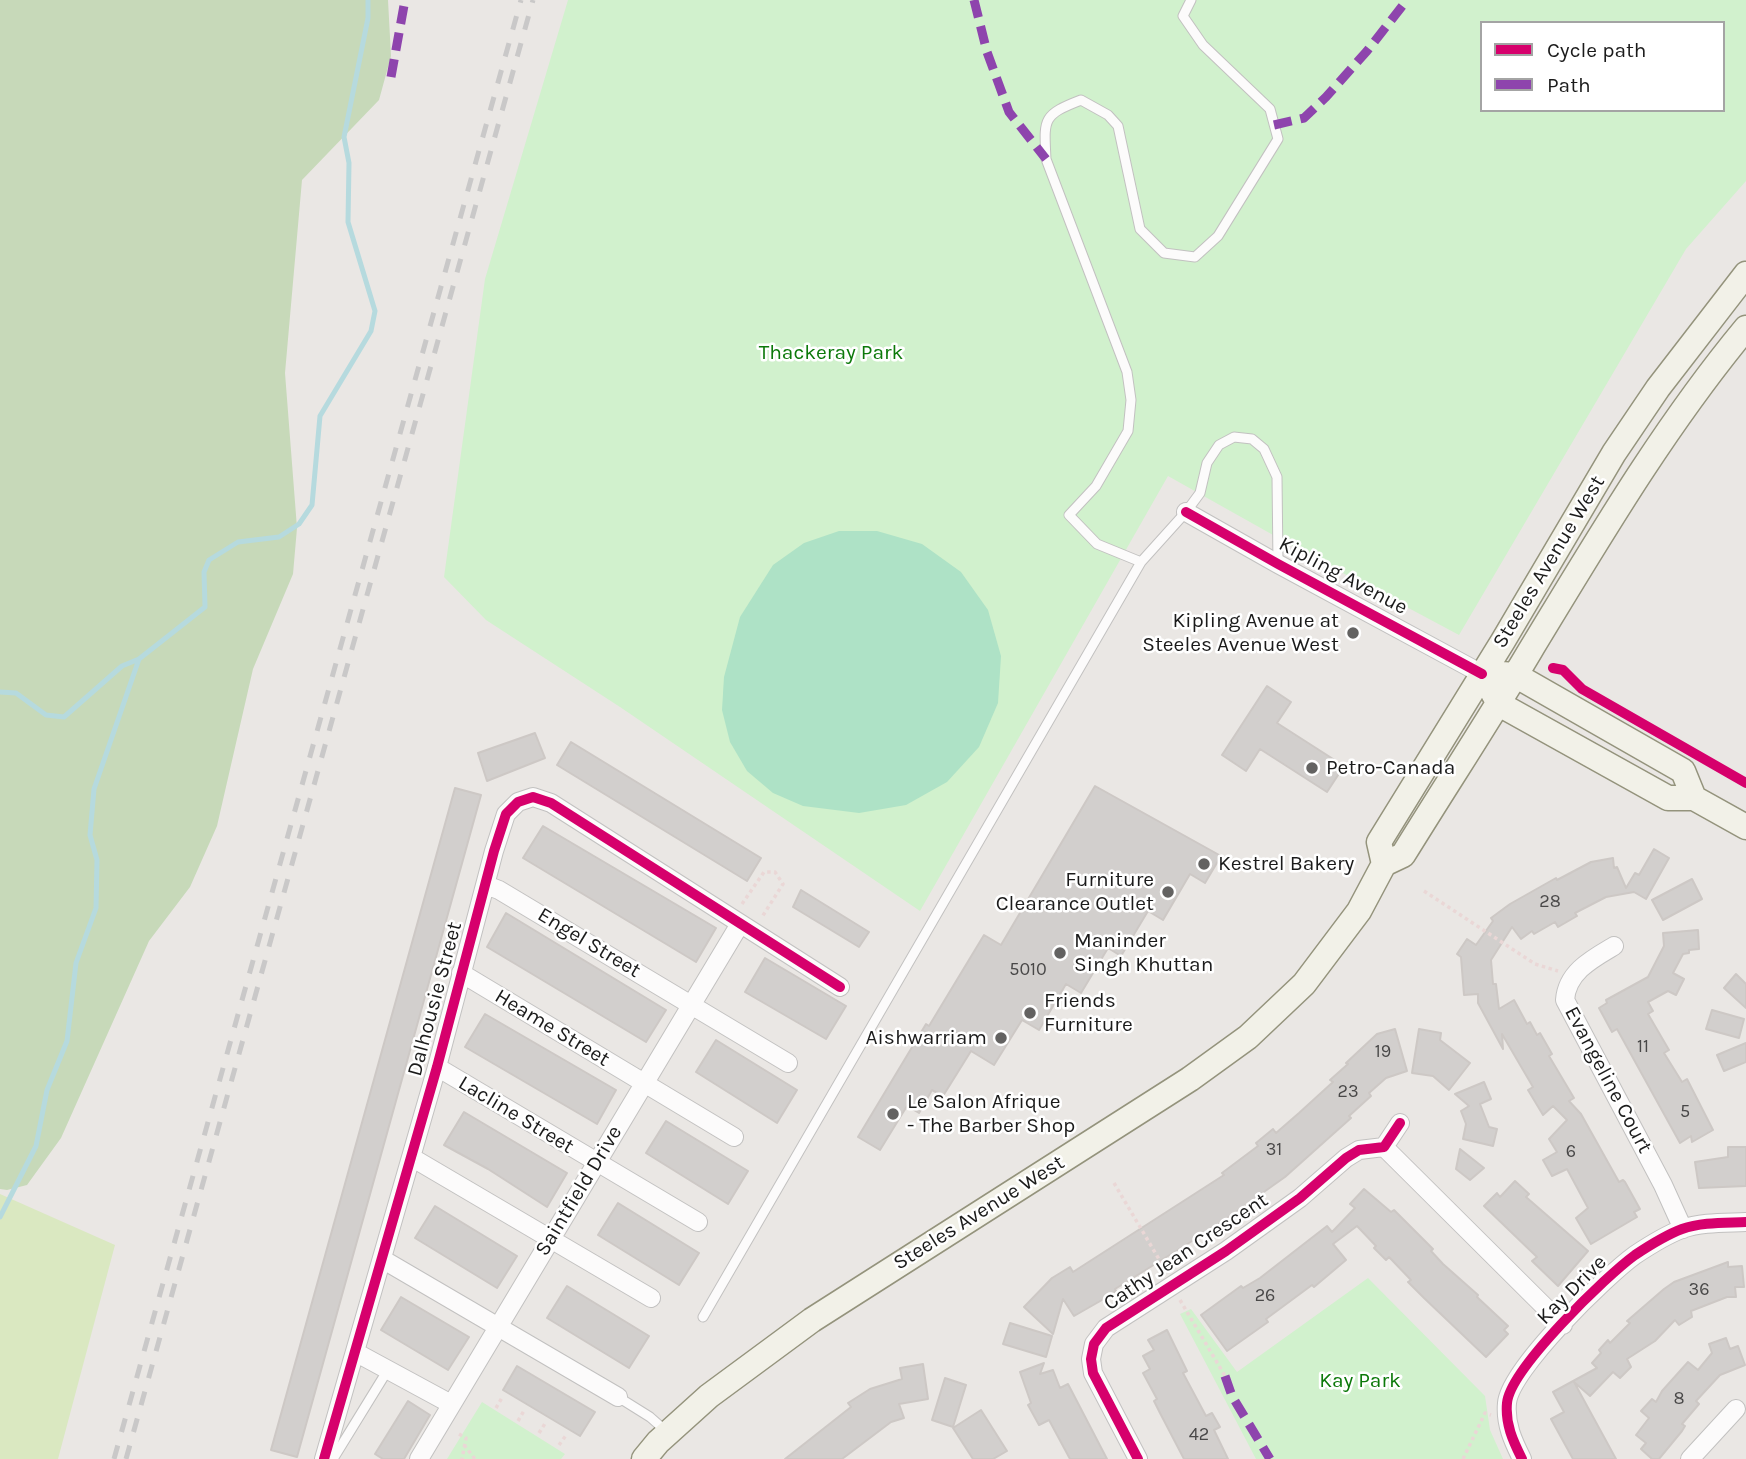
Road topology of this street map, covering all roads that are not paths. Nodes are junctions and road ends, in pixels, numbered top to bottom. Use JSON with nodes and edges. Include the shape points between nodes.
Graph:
{"nodes":[{"id":1,"x":1191,"y":0,"type":"edge"},
{"id":2,"x":1746,"y":274,"type":"edge"},
{"id":3,"x":1746,"y":328,"type":"edge"},
{"id":4,"x":1186,"y":512,"type":"junction"},
{"id":5,"x":1141,"y":562,"type":"junction"},
{"id":6,"x":1278,"y":564,"type":"junction"},
{"id":7,"x":1482,"y":674,"type":"junction"},
{"id":8,"x":1515,"y":675,"type":"junction"},
{"id":9,"x":1499,"y":704,"type":"junction"},
{"id":10,"x":1695,"y":798,"type":"junction"},
{"id":11,"x":1746,"y":827,"type":"edge"},
{"id":12,"x":1384,"y":864,"type":"junction"},
{"id":13,"x":486,"y":885,"type":"junction"},
{"id":14,"x":740,"y":915,"type":"junction"},
{"id":15,"x":1614,"y":946,"type":"dead end"},
{"id":16,"x":461,"y":973,"type":"junction"},
{"id":17,"x":841,"y":987,"type":"dead end"},
{"id":18,"x":690,"y":1004,"type":"junction"},
{"id":19,"x":788,"y":1063,"type":"dead end"},
{"id":20,"x":437,"y":1067,"type":"junction"},
{"id":21,"x":643,"y":1083,"type":"junction"},
{"id":22,"x":1400,"y":1123,"type":"dead end"},
{"id":23,"x":734,"y":1137,"type":"dead end"},
{"id":24,"x":1384,"y":1147,"type":"junction"},
{"id":25,"x":411,"y":1157,"type":"junction"},
{"id":26,"x":595,"y":1163,"type":"junction"},
{"id":27,"x":698,"y":1222,"type":"dead end"},
{"id":28,"x":1746,"y":1222,"type":"edge"},
{"id":29,"x":1683,"y":1229,"type":"junction"},
{"id":30,"x":550,"y":1239,"type":"junction"},
{"id":31,"x":382,"y":1259,"type":"junction"},
{"id":32,"x":651,"y":1298,"type":"dead end"},
{"id":33,"x":703,"y":1317,"type":"dead end"},
{"id":34,"x":1563,"y":1325,"type":"junction"},
{"id":35,"x":498,"y":1326,"type":"junction"},
{"id":36,"x":355,"y":1352,"type":"junction"},
{"id":37,"x":388,"y":1368,"type":"junction"},
{"id":38,"x":618,"y":1397,"type":"joint"},
{"id":39,"x":451,"y":1404,"type":"junction"},
{"id":40,"x":1736,"y":1409,"type":"dead end"},
{"id":41,"x":668,"y":1433,"type":"junction"},
{"id":42,"x":324,"y":1459,"type":"edge"},
{"id":43,"x":333,"y":1459,"type":"edge"},
{"id":44,"x":419,"y":1459,"type":"edge"},
{"id":45,"x":644,"y":1459,"type":"edge"},
{"id":46,"x":1138,"y":1459,"type":"edge"},
{"id":47,"x":1522,"y":1459,"type":"edge"},
{"id":48,"x":1690,"y":1459,"type":"edge"}],
"edges":[{"from":1,"to":5,"type":"lane","via":[[1183,16],[1203,45],[1270,109],[1278,139],[1218,236],[1195,257],[1164,253],[1140,229],[1118,126],[1108,115],[1081,100],[1056,110],[1044,126],[1046,159],[1127,372],[1131,400],[1128,431],[1096,486],[1069,515],[1097,544]]},
{"from":2,"to":7,"type":"main road","name":"Steeles Avenue West","via":[[1657,388],[1614,453]]},
{"from":3,"to":8,"type":"main road","name":"Steeles Avenue West","via":[[1628,491]]},
{"from":4,"to":5,"type":"lane"},
{"from":4,"to":6,"type":"street","name":"Kipling Avenue"},
{"from":4,"to":6,"type":"lane","name":"Kipling Avenue","via":[[1200,493],[1207,463],[1219,445],[1234,437],[1252,439],[1264,449],[1277,477]]},
{"from":5,"to":33,"type":"lane"},
{"from":6,"to":7,"type":"street","name":"Kipling Avenue"},
{"from":7,"to":8,"type":"main road","name":"Kipling Avenue"},
{"from":7,"to":9,"type":"main road"},
{"from":7,"to":12,"type":"main road","name":"Steeles Avenue West","via":[[1379,842]]},
{"from":8,"to":9,"type":"main road","name":"Steeles Avenue West"},
{"from":8,"to":10,"type":"main road","name":"Kipling Avenue","via":[[1683,771]]},
{"from":9,"to":10,"type":"main road","via":[[1668,798]]},
{"from":9,"to":12,"type":"main road","name":"Steeles Avenue West","via":[[1403,855]]},
{"from":10,"to":11,"type":"main road"},
{"from":12,"to":41,"type":"main road","name":"Steeles Avenue West","via":[[1359,911],[1304,984],[1248,1037],[1055,1167],[812,1320],[709,1396]]},
{"from":13,"to":14,"type":"street","name":"Dalhousie Street","via":[[506,814],[518,802],[533,797],[551,803]]},
{"from":13,"to":16,"type":"street","name":"Dalhousie Street"},
{"from":13,"to":18,"type":"street","name":"Engel Street"},
{"from":14,"to":17,"type":"street"},
{"from":14,"to":18,"type":"street","name":"Saintfield Drive"},
{"from":15,"to":29,"type":"street","name":"Evangeline Court","via":[[1573,975],[1565,1000]]},
{"from":16,"to":20,"type":"street","name":"Dalhousie Street"},
{"from":16,"to":21,"type":"street","name":"Heame Street"},
{"from":18,"to":19,"type":"street","name":"Engel Street"},
{"from":18,"to":21,"type":"street","name":"Saintfield Drive"},
{"from":20,"to":25,"type":"street","name":"Dalhousie Street"},
{"from":20,"to":26,"type":"street","name":"Lacline Street"},
{"from":21,"to":23,"type":"street","name":"Heame Street"},
{"from":21,"to":26,"type":"street","name":"Saintfield Drive"},
{"from":22,"to":24,"type":"street"},
{"from":24,"to":34,"type":"street"},
{"from":24,"to":46,"type":"street","name":"Cathy Jean Crescent","via":[[1359,1150],[1346,1158],[1290,1206],[1099,1335],[1091,1359],[1093,1373]]},
{"from":25,"to":30,"type":"street"},
{"from":25,"to":31,"type":"street","name":"Dalhousie Street"},
{"from":26,"to":27,"type":"street","name":"Lacline Street"},
{"from":26,"to":30,"type":"street","name":"Saintfield Drive"},
{"from":28,"to":29,"type":"street","name":"Kay Drive"},
{"from":29,"to":34,"type":"street","name":"Kay Drive","via":[[1634,1256]]},
{"from":30,"to":32,"type":"street"},
{"from":30,"to":35,"type":"street","name":"Saintfield Drive"},
{"from":31,"to":35,"type":"street"},
{"from":31,"to":36,"type":"street","name":"Dalhousie Street"},
{"from":34,"to":47,"type":"street","name":"Kay Drive","via":[[1523,1367],[1507,1401],[1512,1438]]},
{"from":35,"to":38,"type":"street"},
{"from":35,"to":39,"type":"street","name":"Saintfield Drive"},
{"from":36,"to":37,"type":"street"},
{"from":36,"to":42,"type":"street","name":"Dalhousie Street"},
{"from":37,"to":39,"type":"street"},
{"from":37,"to":43,"type":"lane"},
{"from":38,"to":41,"type":"lane"},
{"from":39,"to":44,"type":"street","name":"Saintfield Drive"},
{"from":40,"to":48,"type":"street"},
{"from":41,"to":45,"type":"main road","name":"Steeles Avenue West"}]}
